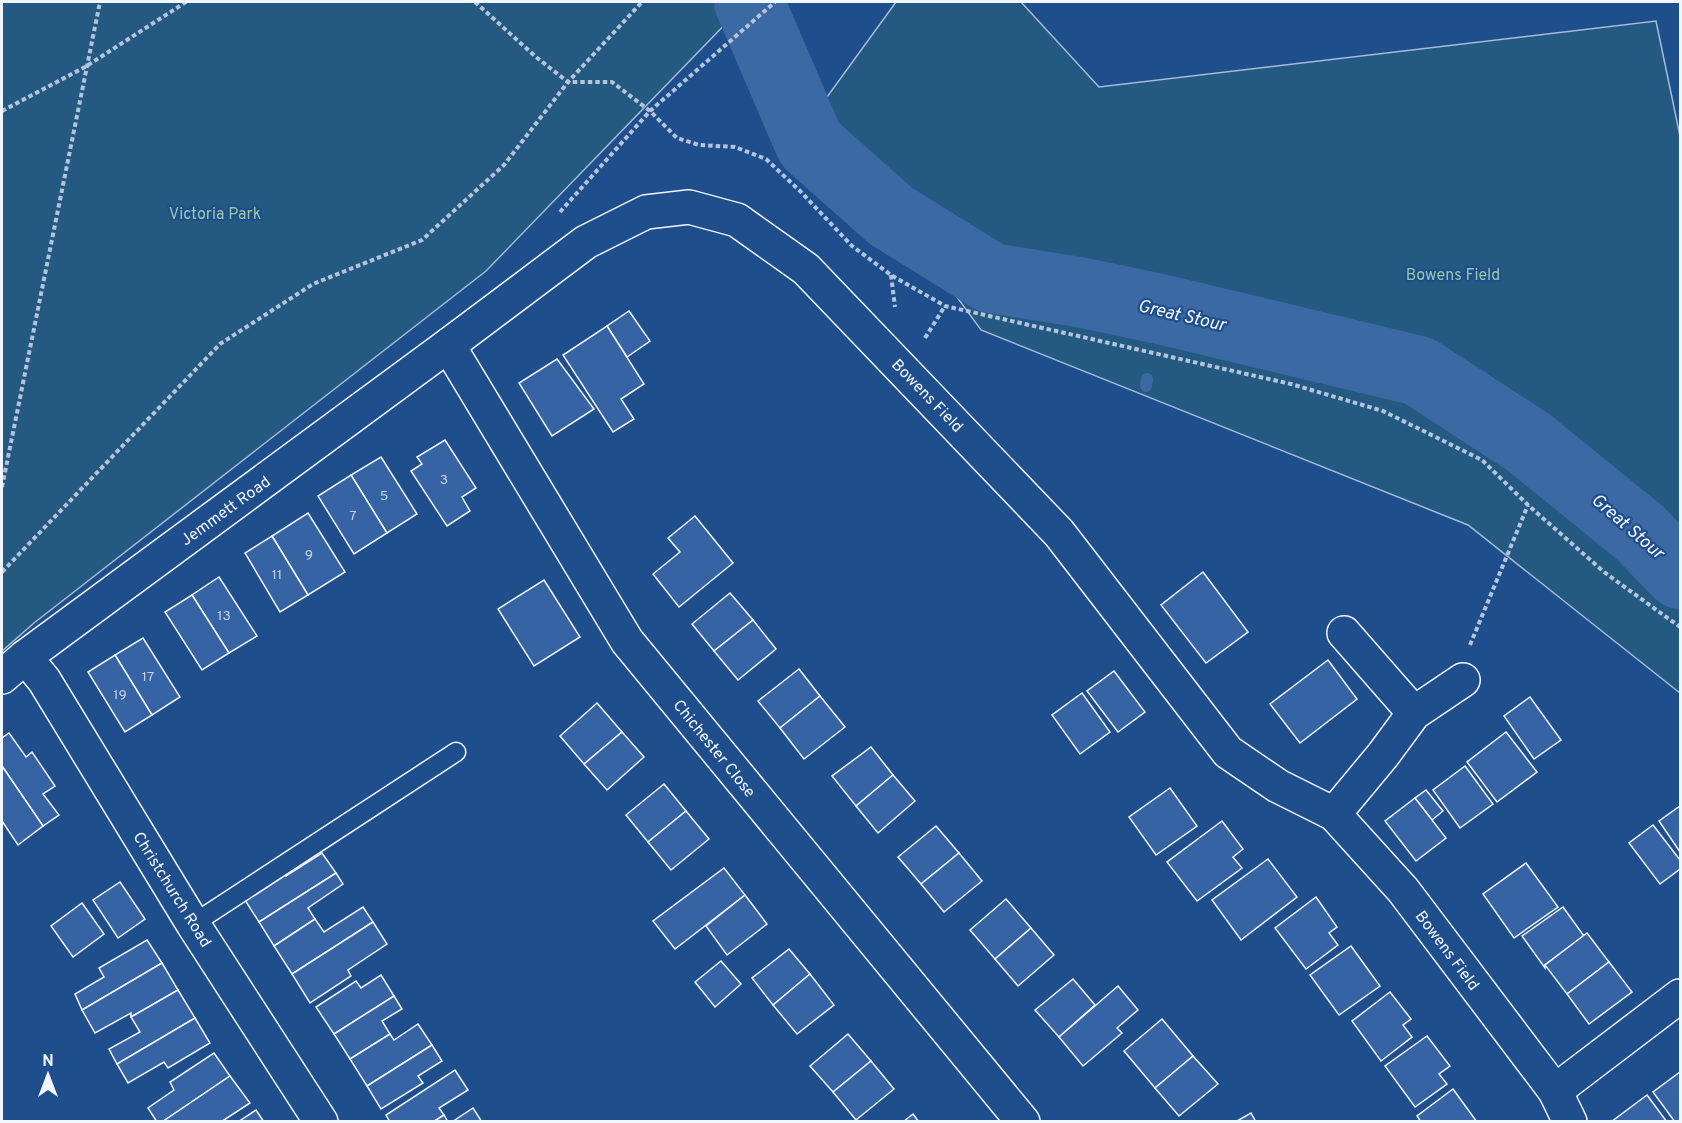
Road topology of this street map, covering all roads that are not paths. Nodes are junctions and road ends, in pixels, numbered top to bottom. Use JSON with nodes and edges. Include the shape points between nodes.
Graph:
{"nodes":[{"id":1,"x":450,"y":344,"type":"junction"},
{"id":2,"x":1344,"y":633,"type":"dead end"},
{"id":3,"x":13,"y":667,"type":"edge"},
{"id":4,"x":1463,"y":680,"type":"dead end"},
{"id":5,"x":1414,"y":713,"type":"junction"},
{"id":6,"x":456,"y":752,"type":"dead end"},
{"id":7,"x":1334,"y":814,"type":"junction"},
{"id":8,"x":193,"y":924,"type":"junction"},
{"id":9,"x":1680,"y":996,"type":"edge"},
{"id":10,"x":1555,"y":1092,"type":"junction"},
{"id":11,"x":321,"y":1122,"type":"edge"},
{"id":12,"x":1023,"y":1122,"type":"edge"},
{"id":13,"x":1570,"y":1122,"type":"edge"}],
"edges":[{"from":1,"to":3,"type":"street","name":"Jemmett Road"},
{"from":1,"to":7,"type":"street","name":"Bowens Field","via":[[586,242],[646,212],[689,207],[737,220],[806,269],[1059,533],[1228,752],[1278,786]]},
{"from":1,"to":12,"type":"street","name":"Chichester Close","via":[[627,641]]},
{"from":2,"to":5,"type":"street"},
{"from":3,"to":8,"type":"street","name":"Christchurch Road","via":[[44,680]]},
{"from":4,"to":5,"type":"street"},
{"from":5,"to":7,"type":"street"},
{"from":6,"to":8,"type":"lane"},
{"from":7,"to":10,"type":"street","name":"Bowens Field","via":[[1403,890]]},
{"from":8,"to":11,"type":"street","name":"Christchurch Road"},
{"from":9,"to":10,"type":"street"},
{"from":10,"to":13,"type":"street","name":"Bowens Field"}]}
